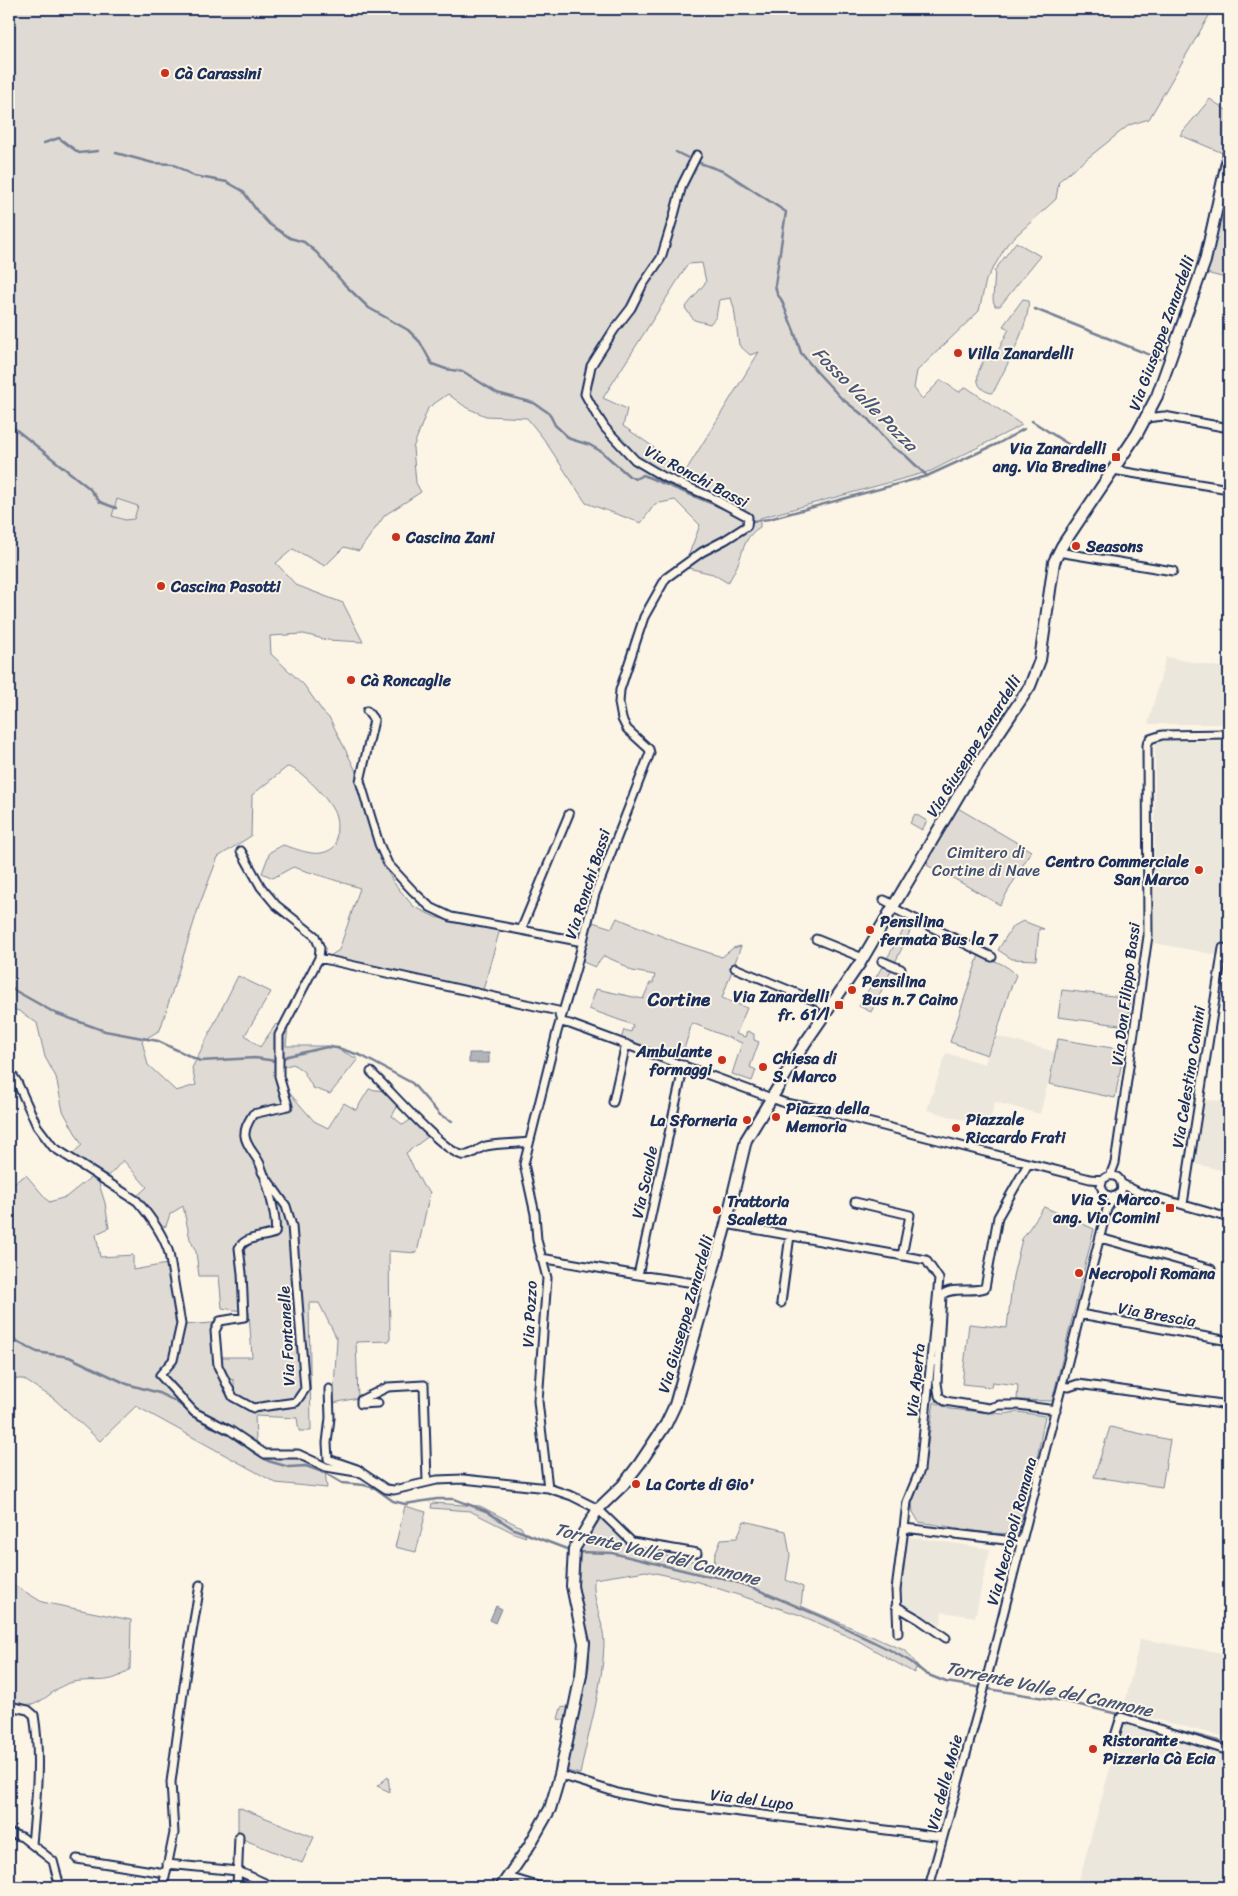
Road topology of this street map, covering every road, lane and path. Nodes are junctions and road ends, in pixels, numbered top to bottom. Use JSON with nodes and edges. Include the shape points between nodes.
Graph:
{"nodes":[{"id":1,"x":1229,"y":154,"type":"edge"},
{"id":2,"x":697,"y":155,"type":"dead end"},
{"id":3,"x":1153,"y":404,"type":"junction"},
{"id":4,"x":1164,"y":416,"type":"junction"},
{"id":5,"x":1146,"y":418,"type":"junction"},
{"id":6,"x":1229,"y":428,"type":"edge"},
{"id":7,"x":1113,"y":470,"type":"junction"},
{"id":8,"x":1229,"y":489,"type":"edge"},
{"id":9,"x":1058,"y":552,"type":"junction"},
{"id":10,"x":1173,"y":571,"type":"dead end"},
{"id":11,"x":367,"y":711,"type":"dead end"},
{"id":12,"x":1229,"y":734,"type":"edge"},
{"id":13,"x":569,"y":814,"type":"dead end"},
{"id":14,"x":241,"y":851,"type":"dead end"},
{"id":15,"x":884,"y":900,"type":"dead end"},
{"id":16,"x":894,"y":906,"type":"junction"},
{"id":17,"x":521,"y":930,"type":"junction"},
{"id":18,"x":816,"y":939,"type":"dead end"},
{"id":19,"x":583,"y":942,"type":"junction"},
{"id":20,"x":1222,"y":952,"type":"dead end"},
{"id":21,"x":992,"y":957,"type":"dead end"},
{"id":22,"x":319,"y":958,"type":"junction"},
{"id":23,"x":863,"y":958,"type":"junction"},
{"id":24,"x":882,"y":961,"type":"dead end"},
{"id":25,"x":736,"y":968,"type":"dead end"},
{"id":26,"x":901,"y":969,"type":"dead end"},
{"id":27,"x":829,"y":1010,"type":"junction"},
{"id":28,"x":561,"y":1022,"type":"junction"},
{"id":29,"x":626,"y":1044,"type":"junction"},
{"id":30,"x":684,"y":1065,"type":"junction"},
{"id":31,"x":9,"y":1070,"type":"edge"},
{"id":32,"x":371,"y":1072,"type":"dead end"},
{"id":33,"x":771,"y":1098,"type":"junction"},
{"id":34,"x":613,"y":1102,"type":"dead end"},
{"id":35,"x":528,"y":1142,"type":"junction"},
{"id":36,"x":1115,"y":1163,"type":"junction"},
{"id":37,"x":1028,"y":1164,"type":"junction"},
{"id":38,"x":262,"y":1172,"type":"junction"},
{"id":39,"x":1118,"y":1178,"type":"junction"},
{"id":40,"x":1105,"y":1180,"type":"junction"},
{"id":41,"x":1121,"y":1188,"type":"junction"},
{"id":42,"x":1104,"y":1194,"type":"junction"},
{"id":43,"x":1114,"y":1197,"type":"junction"},
{"id":44,"x":854,"y":1202,"type":"dead end"},
{"id":45,"x":1183,"y":1204,"type":"junction"},
{"id":46,"x":1107,"y":1209,"type":"junction"},
{"id":47,"x":1229,"y":1218,"type":"edge"},
{"id":48,"x":726,"y":1224,"type":"junction"},
{"id":49,"x":790,"y":1235,"type":"junction"},
{"id":50,"x":1100,"y":1238,"type":"junction"},
{"id":51,"x":902,"y":1256,"type":"junction"},
{"id":52,"x":541,"y":1258,"type":"junction"},
{"id":53,"x":1211,"y":1269,"type":"dead end"},
{"id":54,"x":638,"y":1275,"type":"junction"},
{"id":55,"x":710,"y":1285,"type":"junction"},
{"id":56,"x":781,"y":1303,"type":"dead end"},
{"id":57,"x":1080,"y":1314,"type":"junction"},
{"id":58,"x":1229,"y":1341,"type":"edge"},
{"id":59,"x":1065,"y":1375,"type":"junction"},
{"id":60,"x":1078,"y":1384,"type":"junction"},
{"id":61,"x":1062,"y":1386,"type":"junction"},
{"id":62,"x":329,"y":1389,"type":"dead end"},
{"id":63,"x":378,"y":1403,"type":"dead end"},
{"id":64,"x":1229,"y":1404,"type":"edge"},
{"id":65,"x":1056,"y":1410,"type":"junction"},
{"id":66,"x":362,"y":1473,"type":"junction"},
{"id":67,"x":427,"y":1482,"type":"junction"},
{"id":68,"x":548,"y":1488,"type":"junction"},
{"id":69,"x":598,"y":1508,"type":"junction"},
{"id":70,"x":904,"y":1528,"type":"junction"},
{"id":71,"x":1022,"y":1542,"type":"junction"},
{"id":72,"x":697,"y":1553,"type":"dead end"},
{"id":73,"x":200,"y":1585,"type":"dead end"},
{"id":74,"x":896,"y":1606,"type":"junction"},
{"id":75,"x":898,"y":1633,"type":"dead end"},
{"id":76,"x":946,"y":1638,"type":"dead end"},
{"id":77,"x":986,"y":1684,"type":"joint"},
{"id":78,"x":9,"y":1706,"type":"edge"},
{"id":79,"x":1116,"y":1736,"type":"dead end"},
{"id":80,"x":1229,"y":1751,"type":"edge"},
{"id":81,"x":560,"y":1775,"type":"junction"},
{"id":82,"x":9,"y":1833,"type":"edge"},
{"id":83,"x":239,"y":1836,"type":"dead end"},
{"id":84,"x":943,"y":1837,"type":"junction"},
{"id":85,"x":32,"y":1844,"type":"junction"},
{"id":86,"x":77,"y":1859,"type":"dead end"},
{"id":87,"x":167,"y":1864,"type":"junction"},
{"id":88,"x":238,"y":1871,"type":"junction"},
{"id":89,"x":165,"y":1873,"type":"junction"},
{"id":90,"x":508,"y":1877,"type":"junction"},
{"id":91,"x":60,"y":1887,"type":"edge"},
{"id":92,"x":163,"y":1887,"type":"edge"},
{"id":93,"x":237,"y":1887,"type":"edge"},
{"id":94,"x":274,"y":1887,"type":"edge"},
{"id":95,"x":501,"y":1887,"type":"edge"},
{"id":96,"x":541,"y":1887,"type":"edge"},
{"id":97,"x":929,"y":1887,"type":"edge"}],
"edges":[{"from":1,"to":3,"type":"street","name":"Via Giuseppe Zanardelli","via":[[1205,261]]},
{"from":2,"to":19,"type":"street","name":"Via Ronchi Bassi","via":[[682,185],[661,258],[591,366],[585,394],[606,428],[635,460],[748,516],[748,526],[702,552],[666,578],[644,617],[620,690],[619,703],[627,729],[650,752],[595,894]]},
{"from":3,"to":4,"type":"street"},
{"from":3,"to":5,"type":"street","name":"Via Giuseppe Zanardelli"},
{"from":4,"to":5,"type":"street"},
{"from":4,"to":6,"type":"street"},
{"from":5,"to":7,"type":"street","name":"Via Giuseppe Zanardelli"},
{"from":7,"to":8,"type":"street"},
{"from":7,"to":9,"type":"street","name":"Via Giuseppe Zanardelli"},
{"from":9,"to":10,"type":"street"},
{"from":9,"to":16,"type":"street","name":"Via Giuseppe Zanardelli","via":[[1052,572],[1040,660],[1030,686],[967,781]]},
{"from":11,"to":17,"type":"street","via":[[374,720],[360,781],[388,864],[430,907],[451,917]]},
{"from":12,"to":36,"type":"street","name":"Via Don Filippo Bassi","via":[[1162,735],[1150,739],[1147,745],[1148,936]]},
{"from":13,"to":17,"type":"street"},
{"from":14,"to":22,"type":"street","via":[[261,887],[276,905],[315,936],[320,948]]},
{"from":15,"to":16,"type":"street"},
{"from":16,"to":21,"type":"street"},
{"from":16,"to":23,"type":"street","name":"Via Giuseppe Zanardelli"},
{"from":17,"to":19,"type":"street"},
{"from":18,"to":23,"type":"street"},
{"from":19,"to":28,"type":"street","name":"Via Ronchi Bassi"},
{"from":20,"to":45,"type":"street","name":"Via Celestino Comini"},
{"from":22,"to":28,"type":"street","via":[[558,1011]]},
{"from":22,"to":38,"type":"street","name":"Via Fontanelle","via":[[278,1035],[279,1076],[288,1106],[253,1114],[245,1127],[245,1138]]},
{"from":23,"to":27,"type":"street","name":"Via Giuseppe Zanardelli"},
{"from":24,"to":26,"type":"street"},
{"from":25,"to":27,"type":"street","via":[[818,1002]]},
{"from":27,"to":33,"type":"street","name":"Via Giuseppe Zanardelli"},
{"from":28,"to":29,"type":"street"},
{"from":28,"to":35,"type":"street","name":"Via Pozzo"},
{"from":29,"to":30,"type":"street"},
{"from":29,"to":34,"type":"street"},
{"from":30,"to":33,"type":"street"},
{"from":30,"to":54,"type":"street","name":"Via Scuole"},
{"from":31,"to":66,"type":"street","via":[[37,1126],[53,1147],[137,1202],[166,1242],[181,1324],[173,1360],[160,1374],[161,1378],[194,1412],[265,1454],[298,1454],[326,1467]]},
{"from":32,"to":35,"type":"street","via":[[453,1152],[463,1156],[485,1146]]},
{"from":33,"to":37,"type":"street"},
{"from":33,"to":48,"type":"street","name":"Via Giuseppe Zanardelli","via":[[746,1140]]},
{"from":35,"to":52,"type":"street","name":"Via Pozzo","via":[[524,1164]]},
{"from":36,"to":39,"type":"street","name":"Via Don Filippo Bassi"},
{"from":36,"to":40,"type":"street","name":"Via Don Filippo Bassi"},
{"from":37,"to":40,"type":"street"},
{"from":37,"to":65,"type":"street","name":"Via Aperta","via":[[998,1217],[985,1288],[977,1291],[948,1290],[942,1294],[937,1383],[939,1396],[945,1401],[989,1408],[1018,1405]]},
{"from":38,"to":38,"type":"street","name":"Via Fontanelle","via":[[277,1224],[275,1233],[248,1240],[239,1248],[244,1317],[220,1322],[215,1331],[218,1366],[233,1397],[252,1408],[296,1402],[305,1389],[292,1226],[286,1206]]},
{"from":39,"to":40,"type":"street"},
{"from":39,"to":41,"type":"street"},
{"from":40,"to":42,"type":"street","name":"Via Necropoli Romana"},
{"from":41,"to":43,"type":"street"},
{"from":41,"to":45,"type":"street"},
{"from":42,"to":43,"type":"street"},
{"from":42,"to":46,"type":"street","name":"Via Necropoli Romana"},
{"from":43,"to":46,"type":"street","name":"Via Necropoli Romana"},
{"from":44,"to":51,"type":"street","via":[[910,1215]]},
{"from":45,"to":47,"type":"street"},
{"from":46,"to":50,"type":"street","name":"Via Necropoli Romana"},
{"from":48,"to":49,"type":"street","name":"Via Aperta"},
{"from":48,"to":55,"type":"street","name":"Via Giuseppe Zanardelli"},
{"from":49,"to":51,"type":"street","name":"Via Aperta"},
{"from":49,"to":56,"type":"street"},
{"from":50,"to":53,"type":"street"},
{"from":50,"to":57,"type":"street","name":"Via Necropoli Romana"},
{"from":51,"to":70,"type":"street","name":"Via Aperta","via":[[926,1260],[938,1279],[920,1470],[907,1502]]},
{"from":52,"to":54,"type":"street"},
{"from":52,"to":68,"type":"street","name":"Via Pozzo","via":[[547,1278],[538,1402]]},
{"from":54,"to":55,"type":"street"},
{"from":55,"to":69,"type":"street","name":"Via Giuseppe Zanardelli","via":[[682,1382],[666,1424],[622,1485]]},
{"from":57,"to":58,"type":"street","name":"Via Brescia"},
{"from":57,"to":59,"type":"street","name":"Via Necropoli Romana"},
{"from":59,"to":60,"type":"street","via":[[1073,1377]]},
{"from":59,"to":61,"type":"street","name":"Via Necropoli Romana"},
{"from":60,"to":61,"type":"street"},
{"from":60,"to":64,"type":"street"},
{"from":61,"to":65,"type":"street","name":"Via Necropoli Romana"},
{"from":62,"to":66,"type":"street","via":[[328,1459]]},
{"from":63,"to":67,"type":"street","via":[[361,1404],[361,1400],[388,1387],[424,1385]]},
{"from":65,"to":71,"type":"street","name":"Via Necropoli Romana"},
{"from":66,"to":67,"type":"street","via":[[386,1489]]},
{"from":67,"to":68,"type":"street","via":[[463,1479]]},
{"from":68,"to":69,"type":"street"},
{"from":69,"to":72,"type":"street","via":[[632,1542]]},
{"from":69,"to":81,"type":"street","name":"Via Giuseppe Zanardelli","via":[[575,1545],[572,1557],[572,1586],[584,1643],[581,1676]]},
{"from":70,"to":71,"type":"street"},
{"from":70,"to":74,"type":"street","name":"Via Aperta"},
{"from":71,"to":77,"type":"street","name":"Via Necropoli Romana"},
{"from":73,"to":87,"type":"street","via":[[171,1782],[174,1833]]},
{"from":74,"to":75,"type":"street","name":"Via Aperta"},
{"from":74,"to":76,"type":"street"},
{"from":77,"to":84,"type":"street","name":"Via delle Moie"},
{"from":78,"to":85,"type":"street","via":[[28,1710],[34,1715],[37,1755]]},
{"from":79,"to":80,"type":"street","via":[[1121,1717]]},
{"from":81,"to":84,"type":"street","name":"Via del Lupo","via":[[621,1794],[676,1804]]},
{"from":81,"to":90,"type":"street","name":"Via Giuseppe Zanardelli","via":[[550,1809]]},
{"from":82,"to":85,"type":"street"},
{"from":83,"to":88,"type":"street"},
{"from":84,"to":97,"type":"street","name":"Via delle Moie"},
{"from":85,"to":91,"type":"street","via":[[53,1861]]},
{"from":86,"to":89,"type":"street"},
{"from":87,"to":88,"type":"street"},
{"from":87,"to":89,"type":"street"},
{"from":88,"to":93,"type":"street"},
{"from":88,"to":94,"type":"street"},
{"from":89,"to":92,"type":"street"},
{"from":90,"to":95,"type":"street","name":"Via Giuseppe Zanardelli"},
{"from":90,"to":96,"type":"street"}]}
